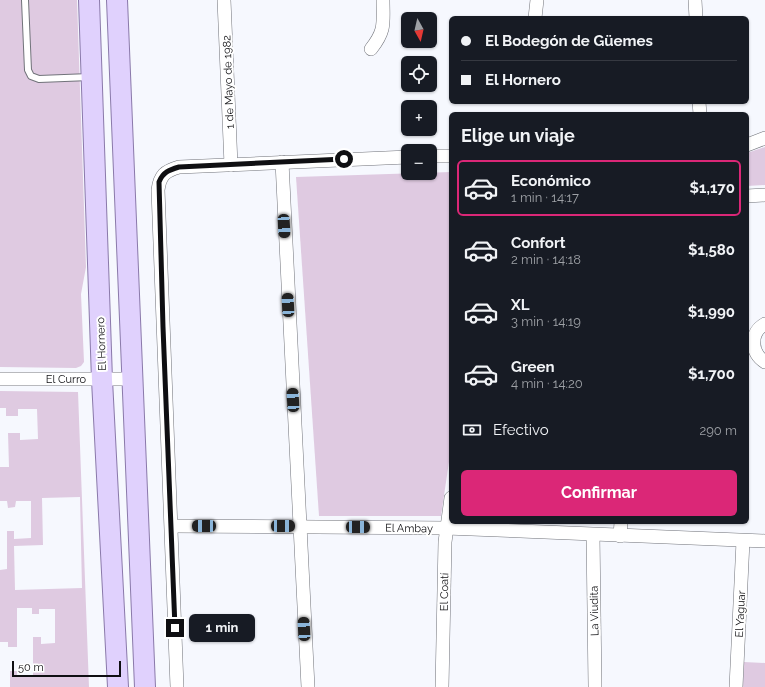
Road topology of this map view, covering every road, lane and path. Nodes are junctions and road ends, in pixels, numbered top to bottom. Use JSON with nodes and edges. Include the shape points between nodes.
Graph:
{"nodes":[{"id":1,"x":25,"y":0,"type":"edge"},
{"id":2,"x":88,"y":0,"type":"edge"},
{"id":3,"x":117,"y":0,"type":"edge"},
{"id":4,"x":224,"y":0,"type":"edge"},
{"id":5,"x":382,"y":0,"type":"edge"},
{"id":6,"x":537,"y":0,"type":"edge"},
{"id":7,"x":695,"y":0,"type":"edge"},
{"id":8,"x":535,"y":16,"type":"edge"},
{"id":9,"x":696,"y":16,"type":"edge"},
{"id":10,"x":371,"y":50,"type":"dead end"},
{"id":11,"x":91,"y":77,"type":"junction"},
{"id":12,"x":765,"y":138,"type":"edge"},
{"id":13,"x":749,"y":144,"type":"edge"},
{"id":14,"x":437,"y":156,"type":"edge"},
{"id":15,"x":449,"y":156,"type":"edge"},
{"id":16,"x":401,"y":157,"type":"edge"},
{"id":17,"x":282,"y":162,"type":"junction"},
{"id":18,"x":232,"y":165,"type":"junction"},
{"id":19,"x":765,"y":195,"type":"edge"},
{"id":20,"x":749,"y":196,"type":"edge"},
{"id":21,"x":765,"y":324,"type":"edge"},
{"id":22,"x":765,"y":362,"type":"edge"},
{"id":23,"x":0,"y":379,"type":"edge"},
{"id":24,"x":132,"y":379,"type":"junction"},
{"id":25,"x":102,"y":380,"type":"junction"},
{"id":26,"x":449,"y":510,"type":"edge"},
{"id":27,"x":621,"y":524,"type":"edge"},
{"id":28,"x":172,"y":526,"type":"junction"},
{"id":29,"x":299,"y":526,"type":"junction"},
{"id":30,"x":446,"y":528,"type":"junction"},
{"id":31,"x":593,"y":535,"type":"junction"},
{"id":32,"x":620,"y":536,"type":"junction"},
{"id":33,"x":743,"y":541,"type":"junction"},
{"id":34,"x":765,"y":541,"type":"edge"},
{"id":35,"x":118,"y":687,"type":"edge"},
{"id":36,"x":146,"y":687,"type":"edge"},
{"id":37,"x":177,"y":687,"type":"edge"},
{"id":38,"x":308,"y":687,"type":"edge"},
{"id":39,"x":442,"y":687,"type":"edge"},
{"id":40,"x":595,"y":687,"type":"edge"},
{"id":41,"x":736,"y":687,"type":"edge"}],
"edges":[{"from":1,"to":11,"type":"lane","via":[[28,70],[31,76],[39,79]]},
{"from":2,"to":11,"type":"main road","name":"El Hornero"},
{"from":3,"to":24,"type":"main road"},
{"from":4,"to":18,"type":"street","name":"1 de Mayo de 1982"},
{"from":5,"to":10,"type":"street","via":[[384,28]]},
{"from":6,"to":8,"type":"street"},
{"from":7,"to":9,"type":"street"},
{"from":11,"to":25,"type":"main road","name":"El Hornero"},
{"from":12,"to":13,"type":"street"},
{"from":14,"to":15,"type":"street"},
{"from":16,"to":17,"type":"street"},
{"from":17,"to":18,"type":"street"},
{"from":17,"to":29,"type":"street"},
{"from":18,"to":28,"type":"street","via":[[179,167],[168,170],[162,175],[158,190]]},
{"from":19,"to":20,"type":"street"},
{"from":21,"to":22,"type":"street","via":[[757,332],[753,345],[755,352]]},
{"from":23,"to":25,"type":"street","name":"El Curro"},
{"from":24,"to":25,"type":"street","name":"El Curro"},
{"from":24,"to":36,"type":"main road"},
{"from":25,"to":35,"type":"main road","name":"El Hornero"},
{"from":26,"to":30,"type":"street","name":"El Coatí"},
{"from":27,"to":32,"type":"street"},
{"from":28,"to":29,"type":"street","name":"El Ambay"},
{"from":28,"to":37,"type":"street"},
{"from":29,"to":30,"type":"street","name":"El Ambay"},
{"from":29,"to":38,"type":"street"},
{"from":30,"to":31,"type":"street","name":"El Ambay"},
{"from":30,"to":39,"type":"street","name":"El Coatí"},
{"from":31,"to":32,"type":"street","name":"El Ambay"},
{"from":31,"to":40,"type":"street","name":"La Viudita"},
{"from":32,"to":33,"type":"street","name":"El Ambay"},
{"from":33,"to":34,"type":"street","name":"El Ambay"},
{"from":33,"to":41,"type":"street","name":"El Yaguar"}]}
